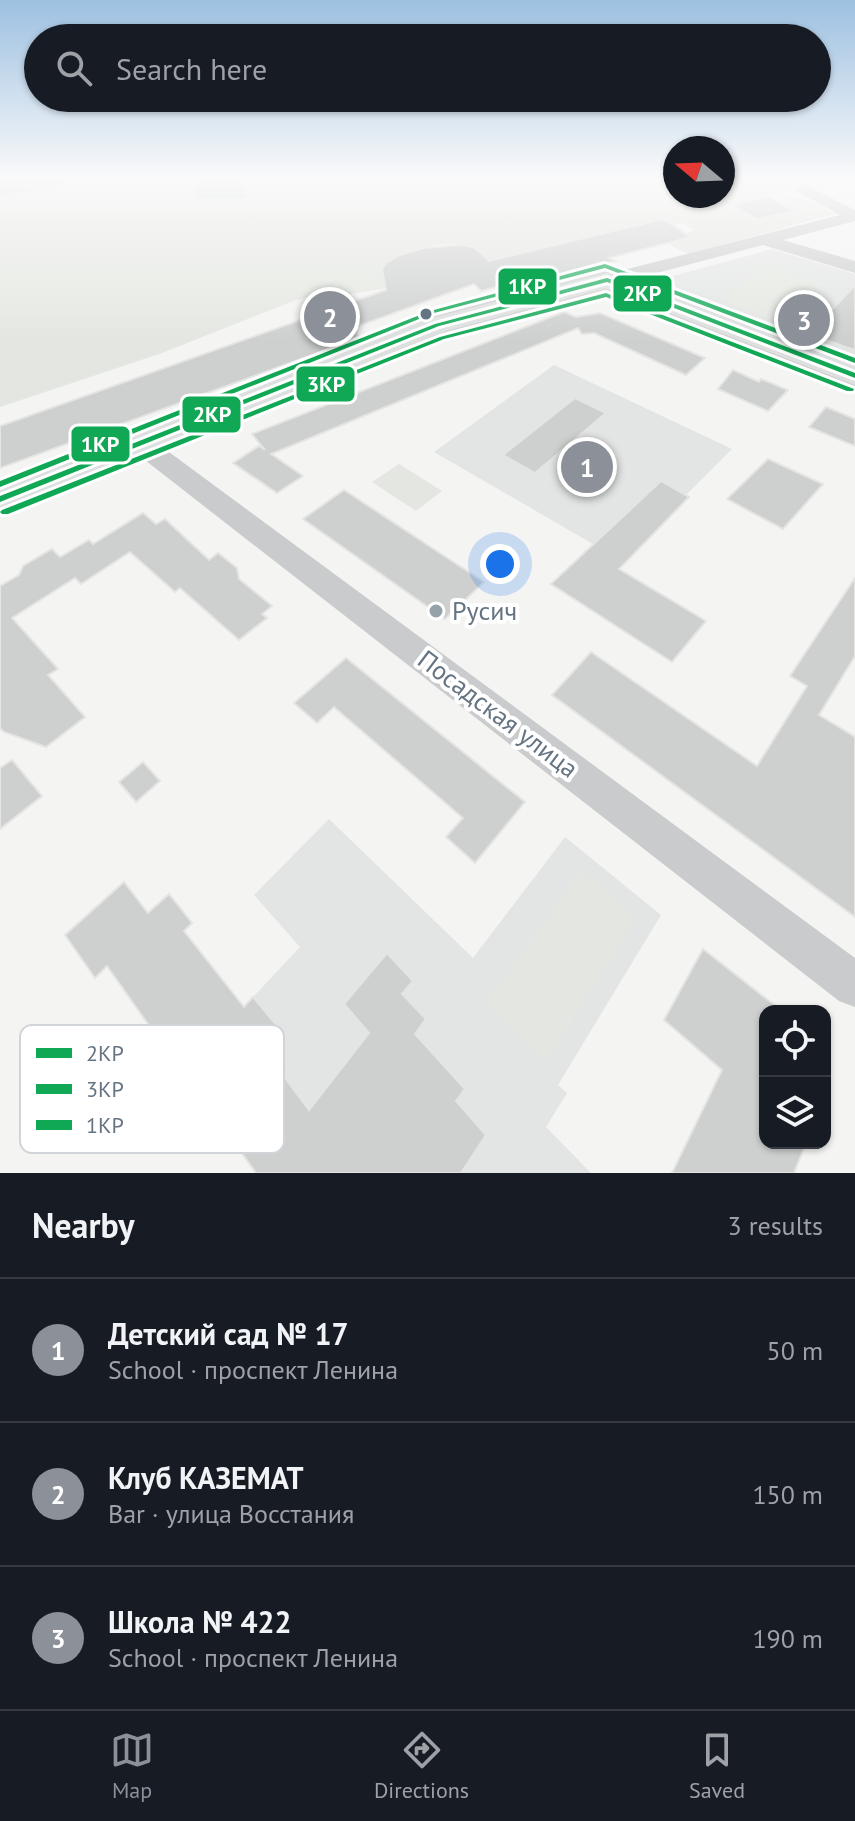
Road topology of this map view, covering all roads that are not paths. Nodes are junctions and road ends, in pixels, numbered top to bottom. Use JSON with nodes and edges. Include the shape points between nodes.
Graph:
{"nodes":[{"id":1,"x":796,"y":232,"type":"edge"},
{"id":2,"x":765,"y":240,"type":"junction"},
{"id":3,"x":855,"y":267,"type":"edge"},
{"id":4,"x":601,"y":282,"type":"junction"},
{"id":5,"x":855,"y":376,"type":"edge"},
{"id":6,"x":855,"y":386,"type":"edge"},
{"id":7,"x":141,"y":444,"type":"junction"},
{"id":8,"x":0,"y":499,"type":"edge"},
{"id":9,"x":855,"y":985,"type":"edge"}],
"edges":[{"from":1,"to":2,"type":"street"},
{"from":2,"to":3,"type":"street"},
{"from":2,"to":4,"type":"street"},
{"from":4,"to":5,"type":"main road"},
{"from":4,"to":6,"type":"main road"},
{"from":4,"to":7,"type":"main road","via":[[437,325]]},
{"from":7,"to":8,"type":"main road"},
{"from":7,"to":9,"type":"street","name":"Посадская улица"}]}
